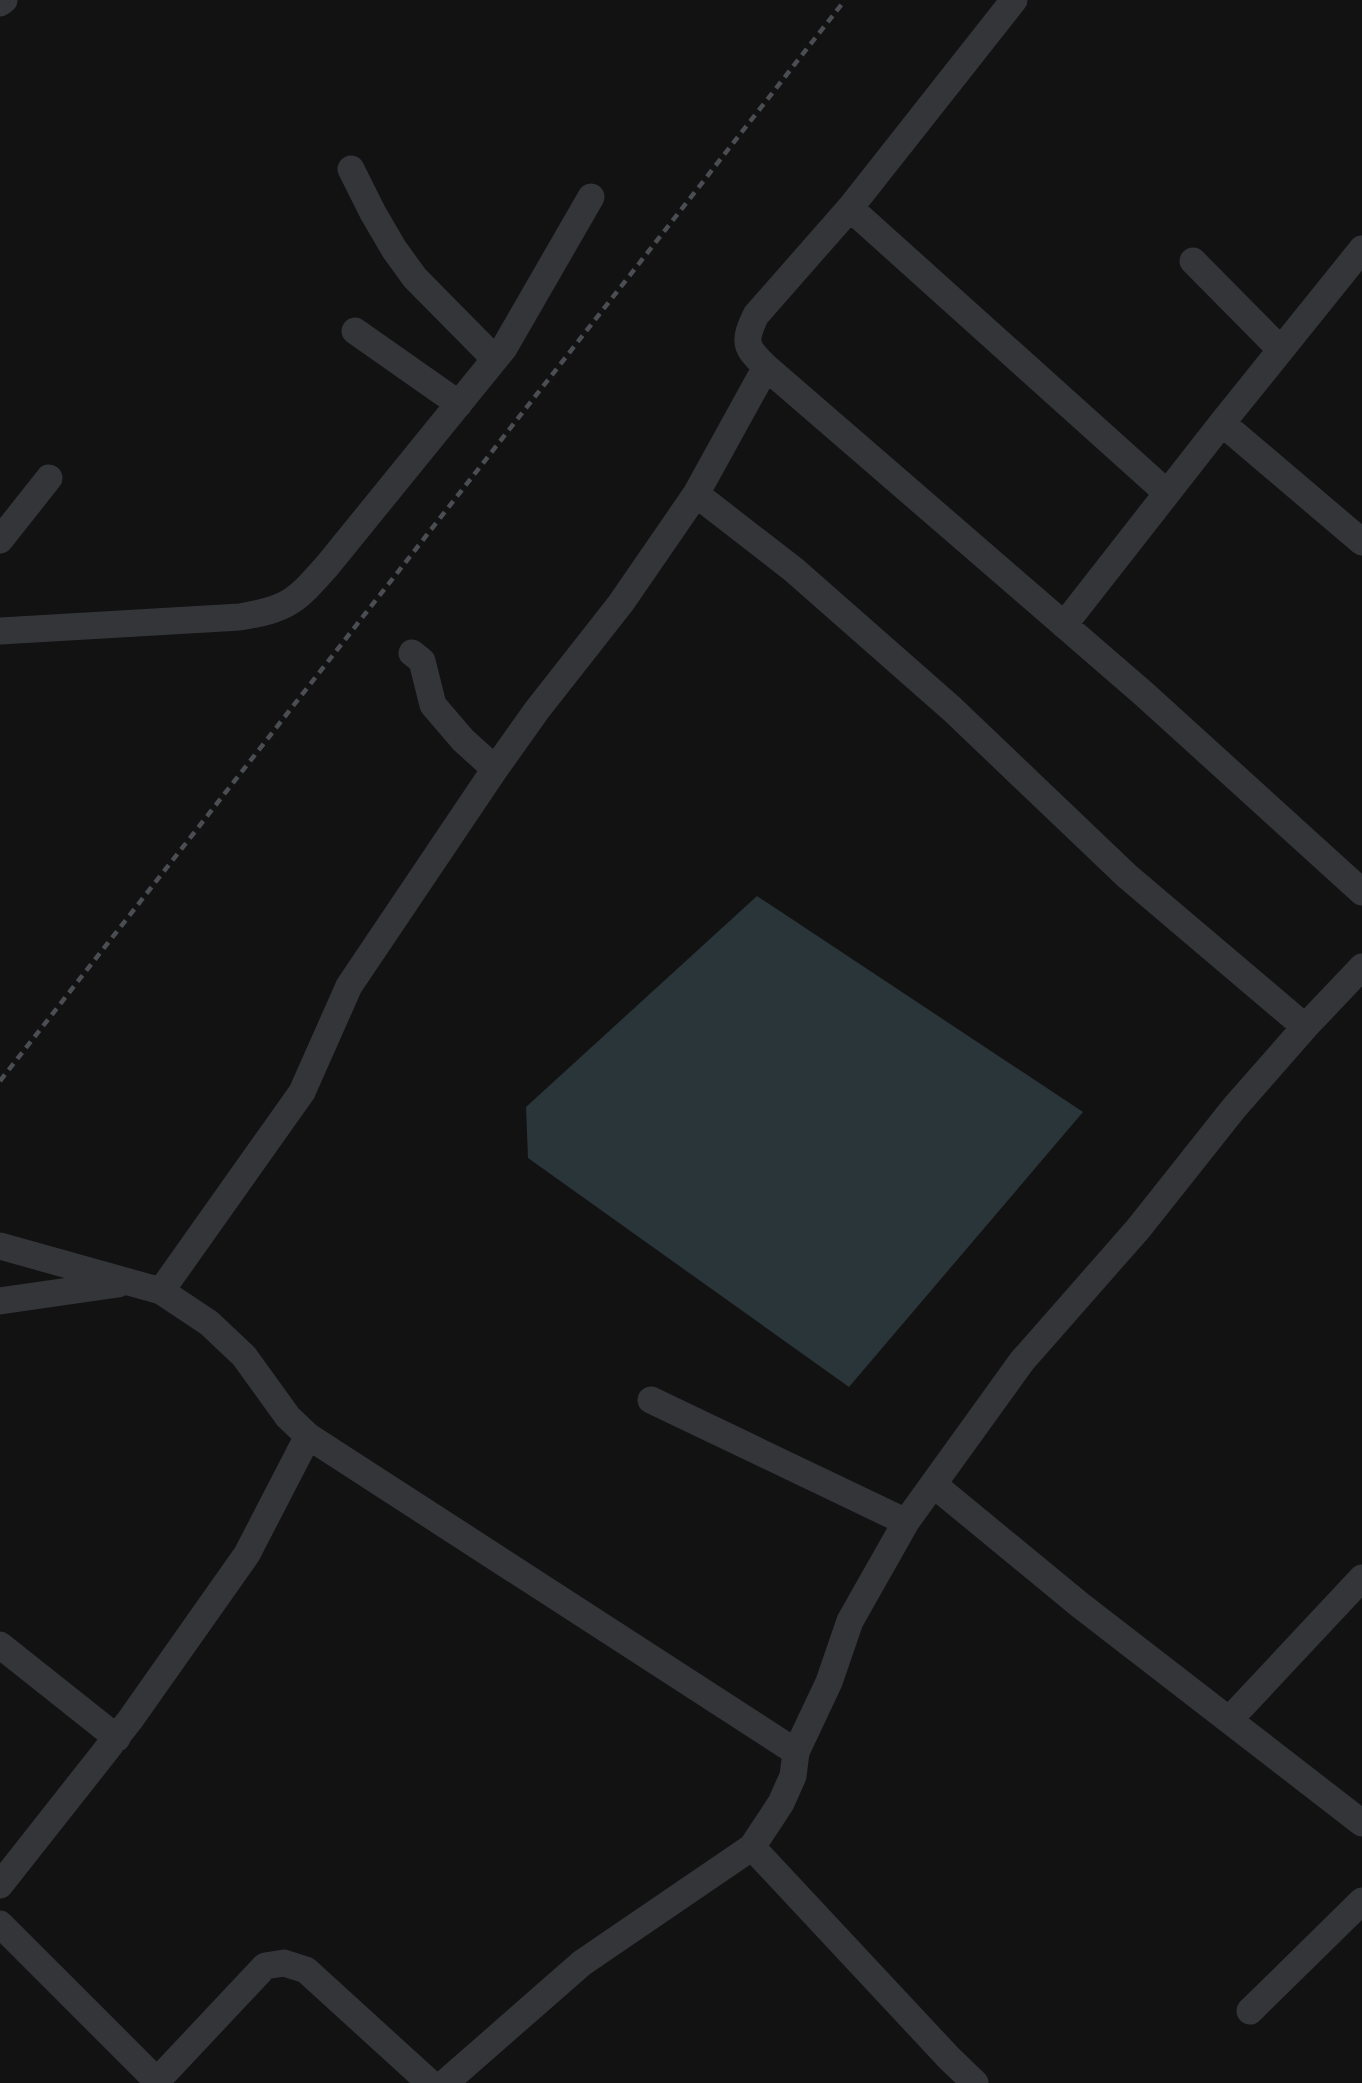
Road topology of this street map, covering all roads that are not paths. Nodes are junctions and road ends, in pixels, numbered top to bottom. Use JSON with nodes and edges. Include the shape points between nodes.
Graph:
{"nodes":[{"id":1,"x":4,"y":0,"type":"edge"},
{"id":2,"x":1014,"y":0,"type":"edge"},
{"id":3,"x":0,"y":3,"type":"edge"},
{"id":4,"x":351,"y":169,"type":"dead end"},
{"id":5,"x":591,"y":197,"type":"dead end"},
{"id":6,"x":850,"y":208,"type":"junction"},
{"id":7,"x":1362,"y":249,"type":"edge"},
{"id":8,"x":1192,"y":261,"type":"dead end"},
{"id":9,"x":355,"y":331,"type":"dead end"},
{"id":10,"x":1281,"y":350,"type":"junction"},
{"id":11,"x":495,"y":359,"type":"junction"},
{"id":12,"x":766,"y":367,"type":"junction"},
{"id":13,"x":459,"y":404,"type":"junction"},
{"id":14,"x":1222,"y":423,"type":"junction"},
{"id":15,"x":49,"y":478,"type":"dead end"},
{"id":16,"x":1167,"y":493,"type":"junction"},
{"id":17,"x":696,"y":494,"type":"junction"},
{"id":18,"x":0,"y":540,"type":"edge"},
{"id":19,"x":1362,"y":542,"type":"edge"},
{"id":20,"x":1064,"y":625,"type":"junction"},
{"id":21,"x":0,"y":631,"type":"edge"},
{"id":22,"x":412,"y":653,"type":"dead end"},
{"id":23,"x":495,"y":769,"type":"junction"},
{"id":24,"x":1362,"y":892,"type":"edge"},
{"id":25,"x":1362,"y":967,"type":"edge"},
{"id":26,"x":1305,"y":1027,"type":"junction"},
{"id":27,"x":0,"y":1246,"type":"edge"},
{"id":28,"x":128,"y":1282,"type":"junction"},
{"id":29,"x":161,"y":1291,"type":"junction"},
{"id":30,"x":0,"y":1301,"type":"edge"},
{"id":31,"x":651,"y":1400,"type":"dead end"},
{"id":32,"x":308,"y":1436,"type":"junction"},
{"id":33,"x":933,"y":1484,"type":"junction"},
{"id":34,"x":906,"y":1522,"type":"junction"},
{"id":35,"x":1362,"y":1578,"type":"edge"},
{"id":36,"x":0,"y":1645,"type":"edge"},
{"id":37,"x":1230,"y":1719,"type":"junction"},
{"id":38,"x":117,"y":1738,"type":"junction"},
{"id":39,"x":796,"y":1752,"type":"junction"},
{"id":40,"x":1362,"y":1823,"type":"edge"},
{"id":41,"x":752,"y":1847,"type":"junction"},
{"id":42,"x":0,"y":1885,"type":"edge"},
{"id":43,"x":1362,"y":1901,"type":"edge"},
{"id":44,"x":0,"y":1924,"type":"edge"},
{"id":45,"x":1250,"y":2011,"type":"dead end"},
{"id":46,"x":157,"y":2082,"type":"edge"},
{"id":47,"x":430,"y":2083,"type":"edge"},
{"id":48,"x":445,"y":2083,"type":"edge"},
{"id":49,"x":975,"y":2083,"type":"edge"}],
"edges":[{"from":1,"to":3,"type":"street"},
{"from":2,"to":6,"type":"street"},
{"from":4,"to":11,"type":"street","via":[[394,249],[415,278]]},
{"from":5,"to":11,"type":"street"},
{"from":6,"to":12,"type":"street","via":[[756,315],[748,331],[747,345]]},
{"from":6,"to":16,"type":"street"},
{"from":7,"to":10,"type":"street"},
{"from":8,"to":10,"type":"street"},
{"from":9,"to":13,"type":"street"},
{"from":10,"to":14,"type":"street"},
{"from":11,"to":13,"type":"street"},
{"from":12,"to":17,"type":"street"},
{"from":12,"to":20,"type":"street"},
{"from":13,"to":21,"type":"street","via":[[327,566],[288,605],[240,617]]},
{"from":14,"to":16,"type":"street"},
{"from":14,"to":19,"type":"street"},
{"from":15,"to":18,"type":"street"},
{"from":16,"to":20,"type":"street"},
{"from":17,"to":23,"type":"street","via":[[621,603]]},
{"from":17,"to":26,"type":"street","via":[[794,570],[951,709],[1127,876]]},
{"from":20,"to":24,"type":"street"},
{"from":22,"to":23,"type":"street","via":[[422,661],[433,705]]},
{"from":23,"to":29,"type":"street","via":[[349,986],[302,1092]]},
{"from":25,"to":26,"type":"street"},
{"from":26,"to":33,"type":"street","via":[[1234,1108],[1138,1229],[1022,1361]]},
{"from":27,"to":28,"type":"street"},
{"from":28,"to":29,"type":"street"},
{"from":28,"to":30,"type":"street"},
{"from":29,"to":32,"type":"street","via":[[209,1323],[244,1356],[288,1417]]},
{"from":31,"to":34,"type":"street"},
{"from":32,"to":38,"type":"street","via":[[247,1554]]},
{"from":32,"to":39,"type":"street"},
{"from":33,"to":34,"type":"street"},
{"from":33,"to":37,"type":"street","via":[[1080,1605]]},
{"from":34,"to":39,"type":"street","via":[[850,1621],[829,1682]]},
{"from":35,"to":37,"type":"street"},
{"from":36,"to":38,"type":"street"},
{"from":37,"to":40,"type":"street"},
{"from":38,"to":42,"type":"street"},
{"from":39,"to":41,"type":"street","via":[[793,1776],[782,1803]]},
{"from":41,"to":48,"type":"street","via":[[582,1963]]},
{"from":41,"to":49,"type":"street"},
{"from":43,"to":45,"type":"street"},
{"from":44,"to":46,"type":"street"},
{"from":46,"to":47,"type":"street","via":[[265,1966],[284,1963],[306,1970]]}]}
